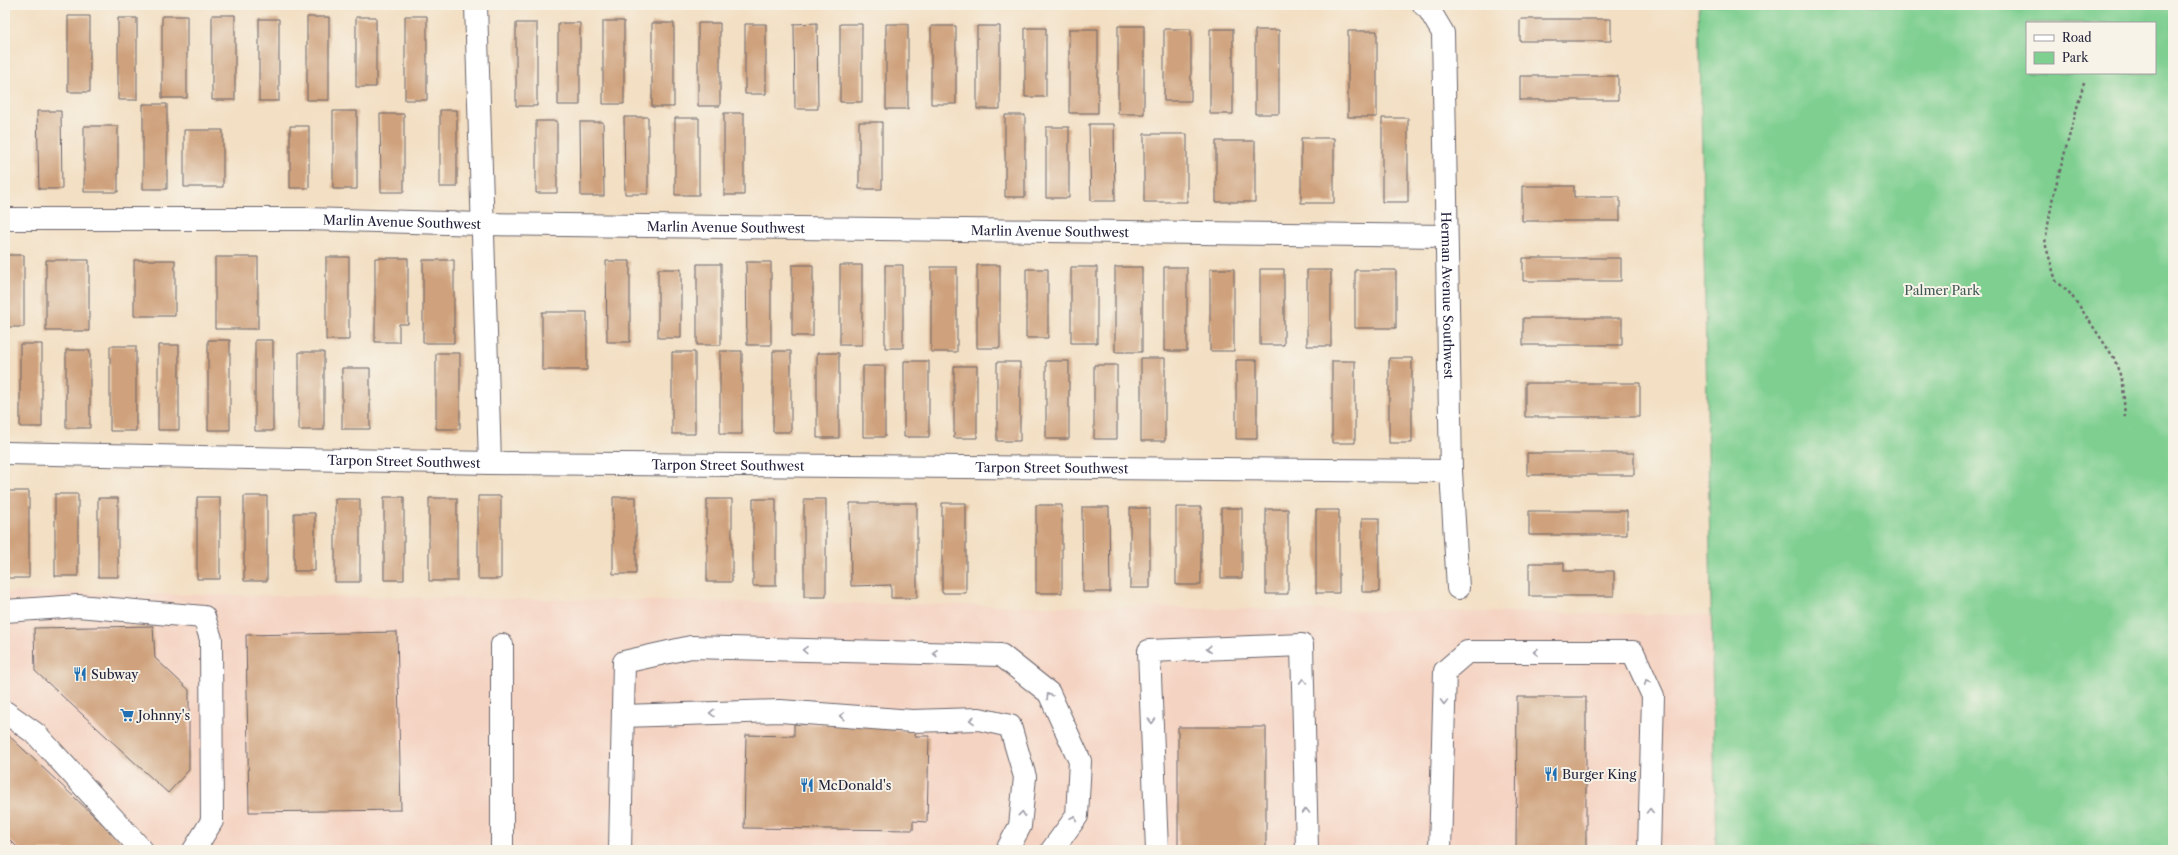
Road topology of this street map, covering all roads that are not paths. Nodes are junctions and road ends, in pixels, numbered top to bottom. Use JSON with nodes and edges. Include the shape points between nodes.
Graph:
{"nodes":[{"id":1,"x":476,"y":5,"type":"edge"},
{"id":2,"x":1425,"y":5,"type":"edge"},
{"id":3,"x":5,"y":219,"type":"edge"},
{"id":4,"x":482,"y":224,"type":"junction"},
{"id":5,"x":1446,"y":236,"type":"junction"},
{"id":6,"x":5,"y":453,"type":"edge"},
{"id":7,"x":490,"y":463,"type":"junction"},
{"id":8,"x":1451,"y":471,"type":"junction"},
{"id":9,"x":1458,"y":588,"type":"dead end"},
{"id":10,"x":5,"y":611,"type":"edge"},
{"id":11,"x":502,"y":645,"type":"dead end"},
{"id":12,"x":5,"y":712,"type":"edge"},
{"id":13,"x":623,"y":716,"type":"junction"},
{"id":14,"x":142,"y":850,"type":"edge"},
{"id":15,"x":194,"y":850,"type":"edge"},
{"id":16,"x":502,"y":850,"type":"edge"},
{"id":17,"x":620,"y":850,"type":"edge"},
{"id":18,"x":1007,"y":850,"type":"edge"},
{"id":19,"x":1052,"y":850,"type":"edge"},
{"id":20,"x":1158,"y":850,"type":"edge"},
{"id":21,"x":1307,"y":850,"type":"edge"},
{"id":22,"x":1440,"y":850,"type":"edge"},
{"id":23,"x":1649,"y":850,"type":"edge"}],
"edges":[{"from":1,"to":4,"type":"street"},
{"from":2,"to":5,"type":"street","name":"Herman Avenue Southwest","via":[[1443,33]]},
{"from":3,"to":4,"type":"street","name":"Marlin Avenue Southwest","via":[[306,219]]},
{"from":4,"to":5,"type":"street","name":"Marlin Avenue Southwest"},
{"from":4,"to":7,"type":"street"},
{"from":5,"to":8,"type":"street","name":"Herman Avenue Southwest"},
{"from":6,"to":7,"type":"street","name":"Tarpon Street Southwest"},
{"from":7,"to":8,"type":"street","name":"Tarpon Street Southwest"},
{"from":8,"to":9,"type":"street","name":"Herman Avenue Southwest"},
{"from":10,"to":15,"type":"street","via":[[78,606],[204,617],[211,639],[212,821]]},
{"from":11,"to":16,"type":"street"},
{"from":12,"to":14,"type":"street","via":[[36,734]]},
{"from":13,"to":17,"type":"street"},
{"from":18,"to":13,"type":"street","one_way":true,"via":[[1020,826],[1025,777],[1010,726],[979,719],[912,721],[780,712]]},
{"from":19,"to":13,"type":"street","one_way":true,"via":[[1077,816],[1080,761],[1049,693],[1001,655],[691,647],[624,662]]},
{"from":21,"to":20,"type":"street","one_way":true,"via":[[1302,645],[1149,651]]},
{"from":23,"to":22,"type":"street","one_way":true,"via":[[1653,696],[1633,652],[1467,652],[1445,671]]}]}
